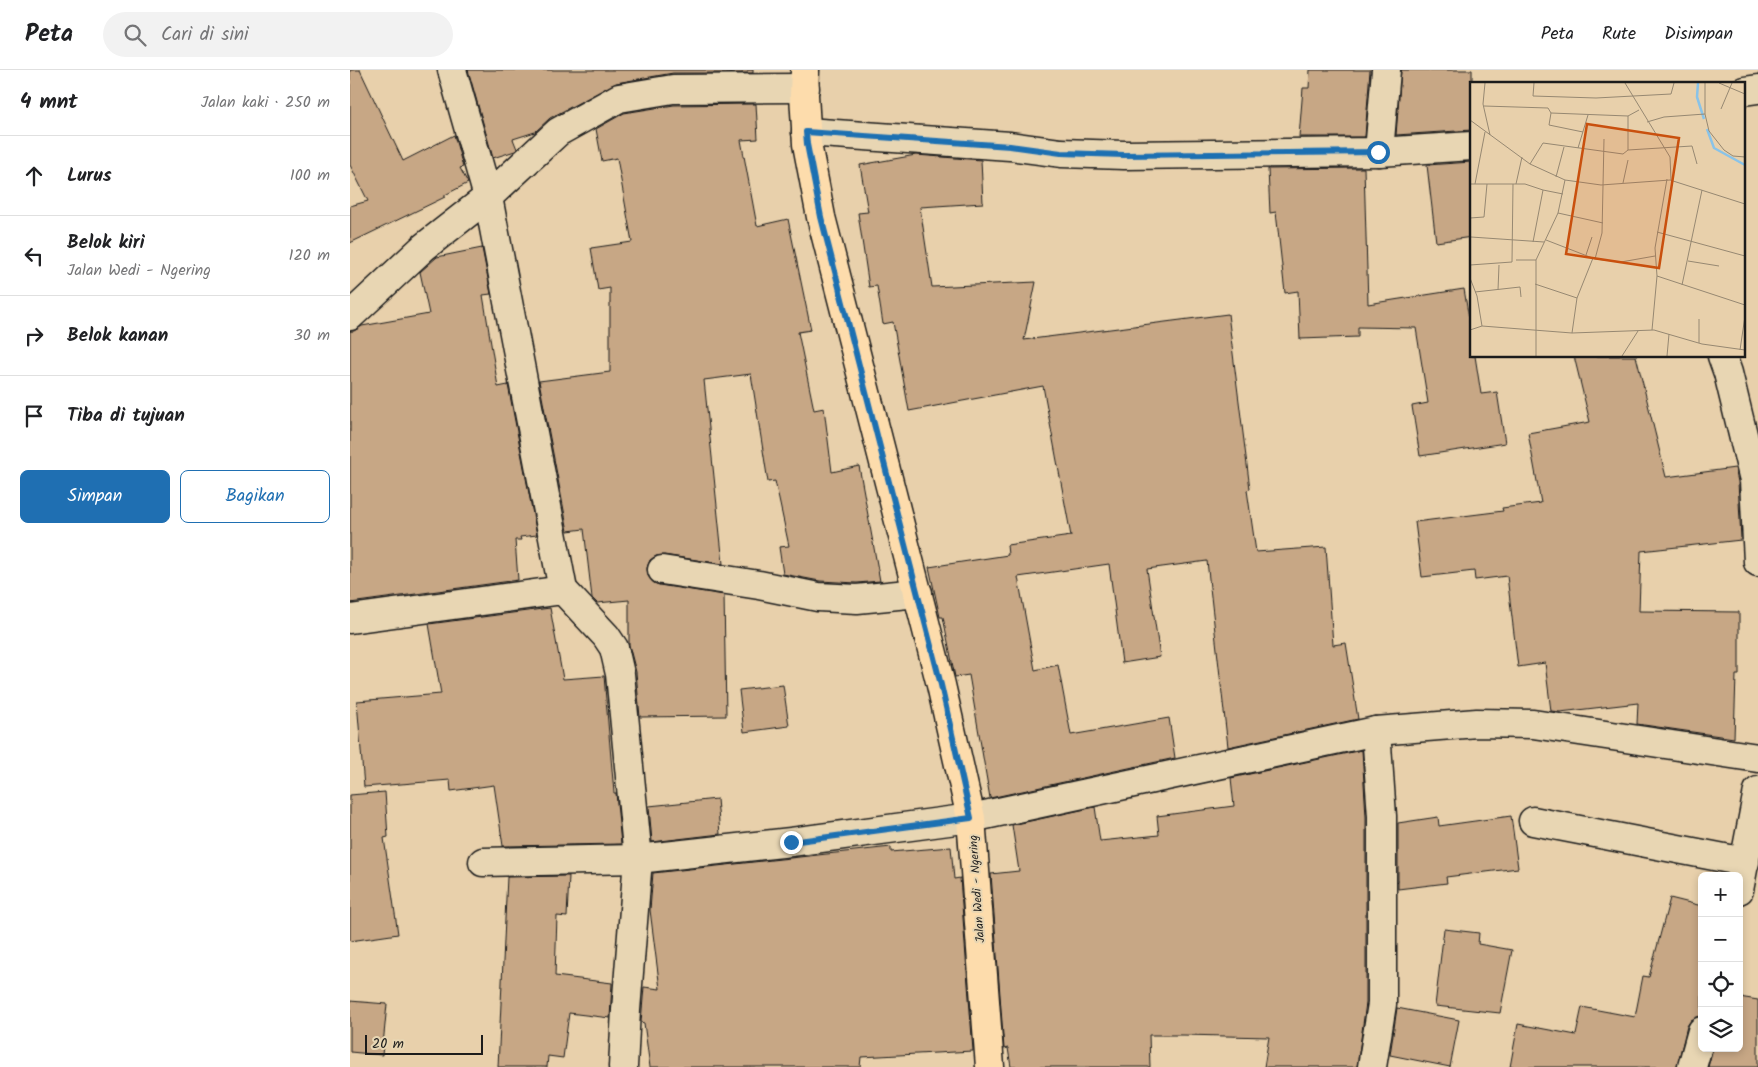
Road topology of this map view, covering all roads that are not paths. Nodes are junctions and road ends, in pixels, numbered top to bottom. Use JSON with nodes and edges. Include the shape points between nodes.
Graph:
{"nodes":[{"id":1,"x":452,"y":70,"type":"edge"},
{"id":2,"x":1386,"y":70,"type":"edge"},
{"id":3,"x":805,"y":79,"type":"edge"},
{"id":4,"x":806,"y":132,"type":"junction"},
{"id":5,"x":1470,"y":146,"type":"edge"},
{"id":6,"x":1378,"y":152,"type":"junction"},
{"id":7,"x":488,"y":197,"type":"junction"},
{"id":8,"x":350,"y":316,"type":"edge"},
{"id":9,"x":1723,"y":358,"type":"edge"},
{"id":10,"x":1758,"y":562,"type":"edge"},
{"id":11,"x":662,"y":570,"type":"dead end"},
{"id":12,"x":563,"y":590,"type":"junction"},
{"id":13,"x":918,"y":593,"type":"junction"},
{"id":14,"x":350,"y":619,"type":"edge"},
{"id":15,"x":1376,"y":731,"type":"junction"},
{"id":16,"x":1758,"y":758,"type":"edge"},
{"id":17,"x":1758,"y":791,"type":"edge"},
{"id":18,"x":971,"y":818,"type":"junction"},
{"id":19,"x":1533,"y":821,"type":"dead end"},
{"id":20,"x":638,"y":859,"type":"junction"},
{"id":21,"x":484,"y":862,"type":"dead end"},
{"id":22,"x":1745,"y":862,"type":"junction"},
{"id":23,"x":1743,"y":872,"type":"edge"},
{"id":24,"x":1698,"y":1045,"type":"edge"},
{"id":25,"x":623,"y":1067,"type":"edge"},
{"id":26,"x":990,"y":1067,"type":"edge"},
{"id":27,"x":1372,"y":1067,"type":"edge"},
{"id":28,"x":1692,"y":1067,"type":"edge"}],
"edges":[{"from":1,"to":7,"type":"street"},
{"from":2,"to":6,"type":"street"},
{"from":3,"to":4,"type":"main road","name":"Jalan Wedi - Ngering"},
{"from":3,"to":7,"type":"street","via":[[673,89],[619,98],[558,132]]},
{"from":4,"to":6,"type":"street","via":[[1010,146],[1061,153]]},
{"from":4,"to":13,"type":"main road","name":"Jalan Wedi - Ngering","via":[[821,217]]},
{"from":5,"to":6,"type":"street"},
{"from":7,"to":8,"type":"street","via":[[424,247]]},
{"from":7,"to":12,"type":"street"},
{"from":9,"to":10,"type":"street","via":[[1754,480]]},
{"from":11,"to":13,"type":"street","via":[[818,597],[858,599]]},
{"from":12,"to":14,"type":"street"},
{"from":12,"to":20,"type":"street","via":[[614,648],[620,674]]},
{"from":13,"to":18,"type":"main road","name":"Jalan Wedi - Ngering"},
{"from":15,"to":16,"type":"street","via":[[1477,723],[1533,724]]},
{"from":15,"to":18,"type":"street"},
{"from":15,"to":27,"type":"street","via":[[1382,816],[1382,1004]]},
{"from":17,"to":22,"type":"street"},
{"from":18,"to":20,"type":"street"},
{"from":18,"to":26,"type":"main road","name":"Jalan Wedi - Ngering"},
{"from":19,"to":22,"type":"street"},
{"from":20,"to":21,"type":"street"},
{"from":20,"to":25,"type":"street"},
{"from":22,"to":23,"type":"street"},
{"from":24,"to":28,"type":"street"}]}
